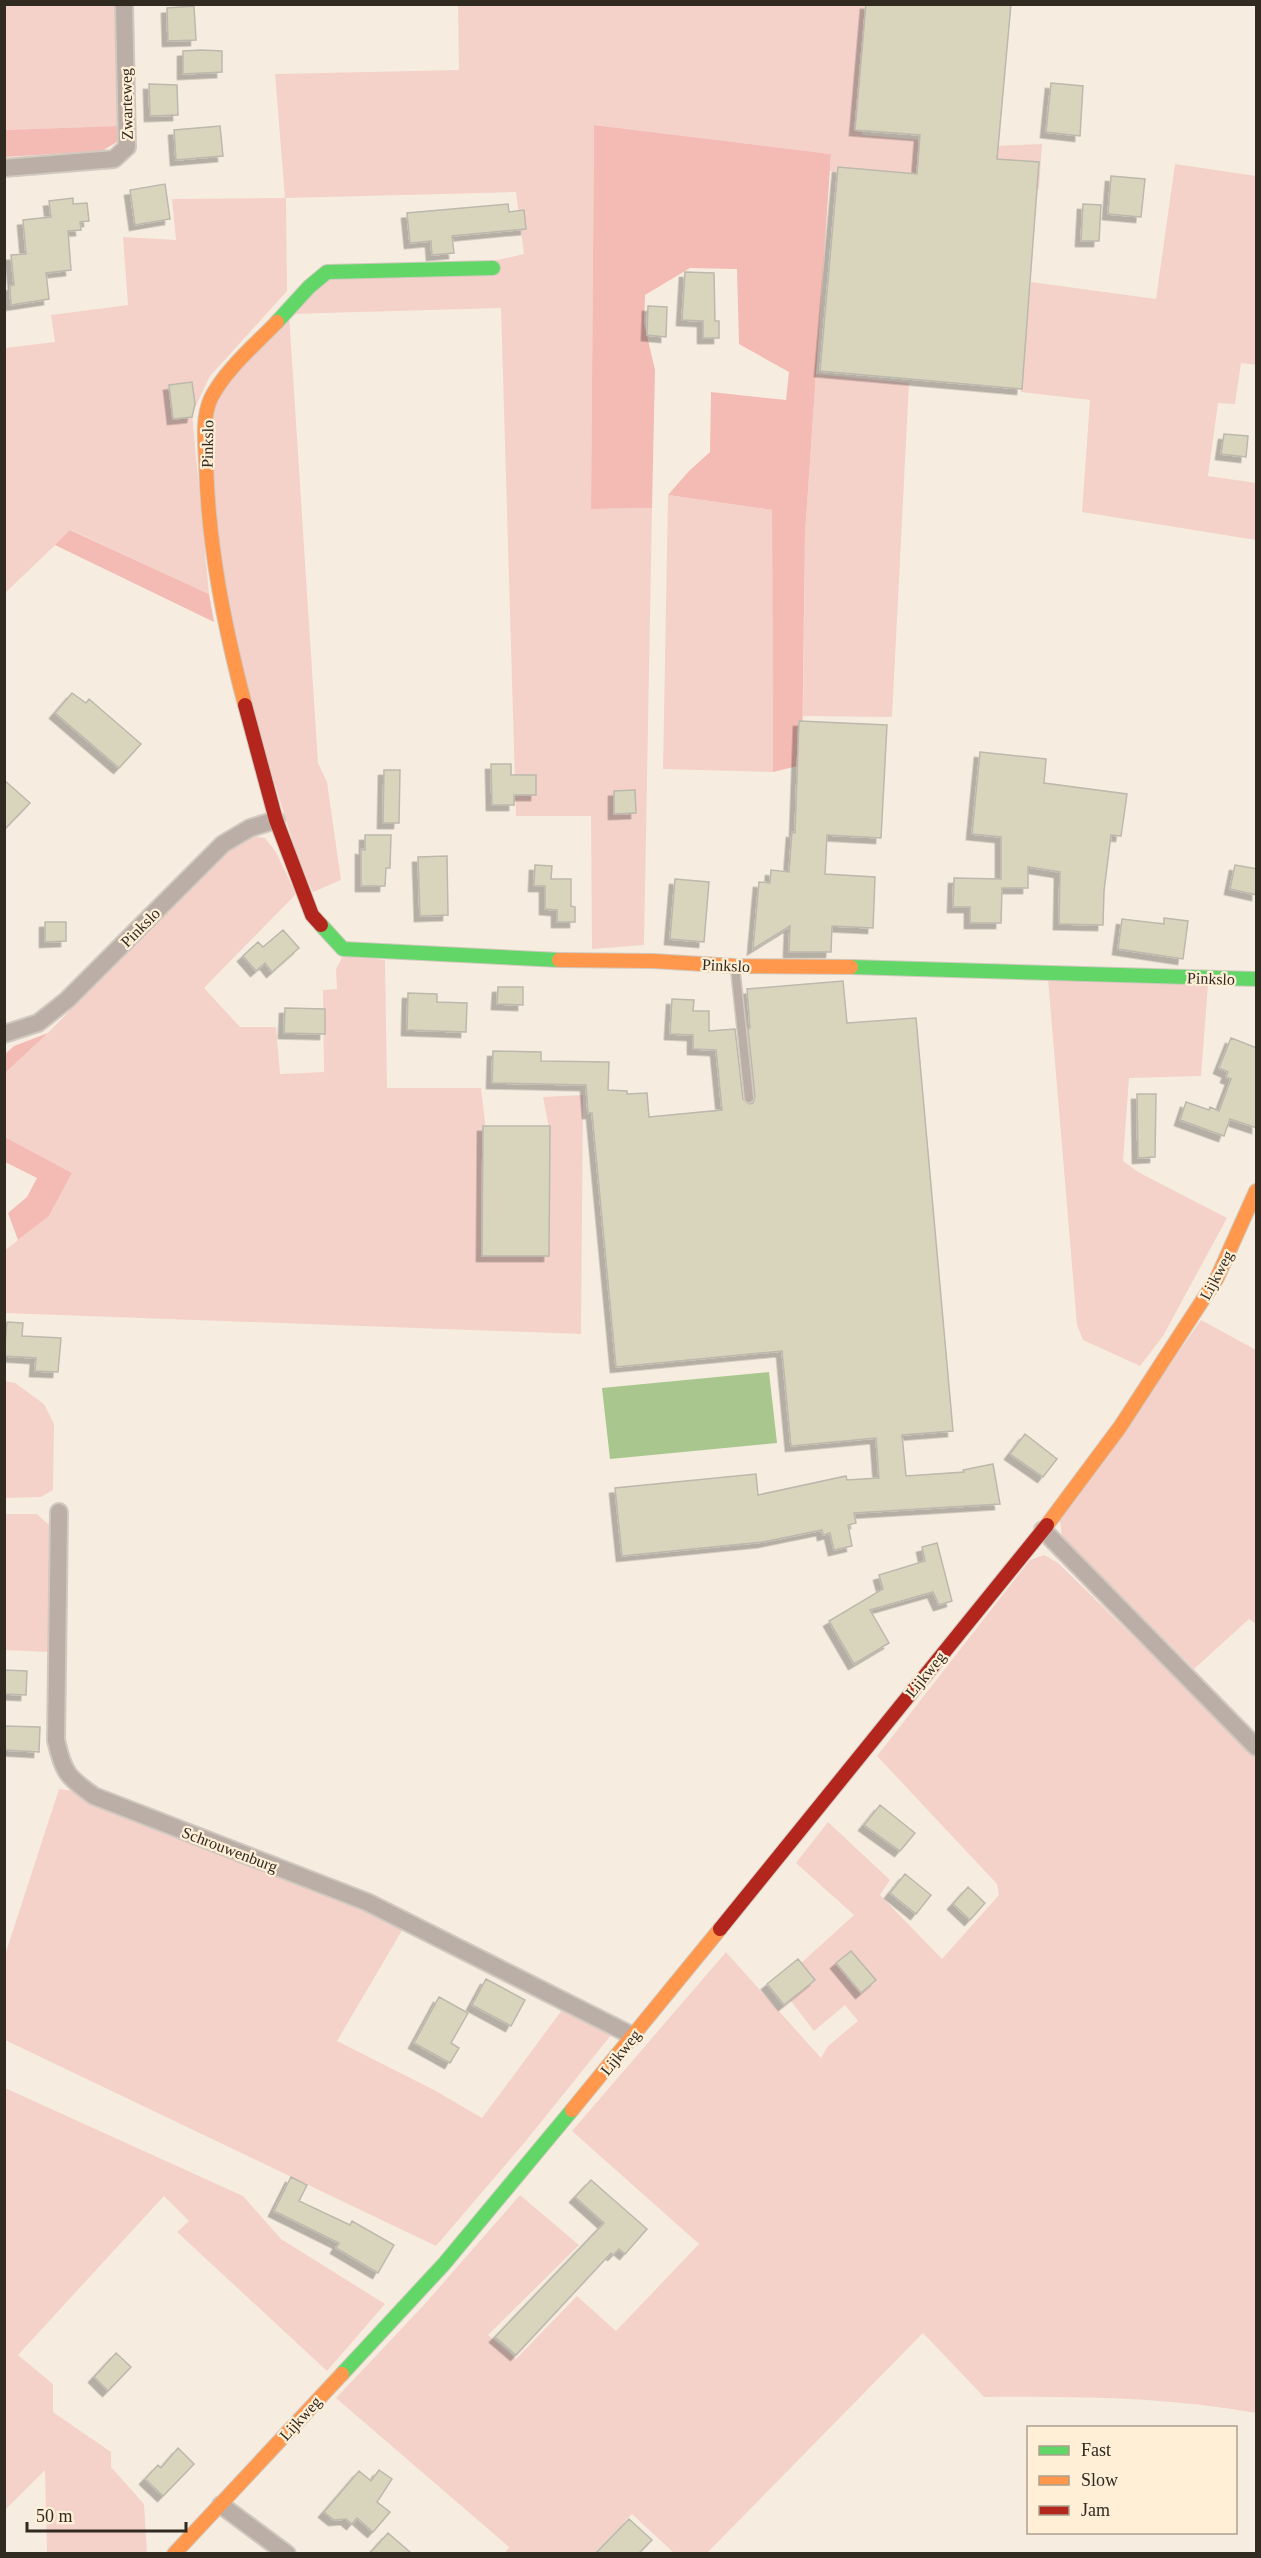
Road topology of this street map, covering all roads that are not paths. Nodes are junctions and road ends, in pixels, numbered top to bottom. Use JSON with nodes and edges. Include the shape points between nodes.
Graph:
{"nodes":[{"id":1,"x":124,"y":4,"type":"edge"},
{"id":2,"x":4,"y":168,"type":"edge"},
{"id":3,"x":493,"y":268,"type":"dead end"},
{"id":4,"x":276,"y":820,"type":"junction"},
{"id":5,"x":735,"y":966,"type":"junction"},
{"id":6,"x":1257,"y":979,"type":"edge"},
{"id":7,"x":4,"y":1034,"type":"edge"},
{"id":8,"x":748,"y":1098,"type":"dead end"},
{"id":9,"x":1257,"y":1191,"type":"edge"},
{"id":10,"x":59,"y":1512,"type":"dead end"},
{"id":11,"x":1043,"y":1530,"type":"junction"},
{"id":12,"x":1257,"y":1746,"type":"edge"},
{"id":13,"x":633,"y":2036,"type":"junction"},
{"id":14,"x":221,"y":2505,"type":"junction"},
{"id":15,"x":174,"y":2553,"type":"edge"},
{"id":16,"x":287,"y":2553,"type":"edge"}],
"edges":[{"from":1,"to":2,"type":"street","name":"Zwarteweg","via":[[127,147],[114,159]]},
{"from":3,"to":4,"type":"street","name":"Pinkslo","via":[[327,272],[227,376],[211,399],[205,424],[207,503],[217,586]]},
{"from":4,"to":5,"type":"street","name":"Pinkslo","via":[[312,915],[344,949]]},
{"from":4,"to":7,"type":"street","name":"Pinkslo","via":[[250,828],[224,844],[67,1000],[38,1023]]},
{"from":5,"to":6,"type":"street","name":"Pinkslo"},
{"from":5,"to":8,"type":"lane"},
{"from":9,"to":11,"type":"street","name":"Lijkweg","via":[[1217,1278],[1120,1427]]},
{"from":10,"to":13,"type":"street","name":"Schrouwenburg","via":[[56,1740],[62,1766],[75,1783],[94,1796],[367,1902]]},
{"from":11,"to":12,"type":"street"},
{"from":11,"to":13,"type":"street","name":"Lijkweg"},
{"from":13,"to":14,"type":"street","name":"Lijkweg","via":[[444,2264]]},
{"from":14,"to":15,"type":"street","name":"Lijkweg"},
{"from":14,"to":16,"type":"street"}]}
